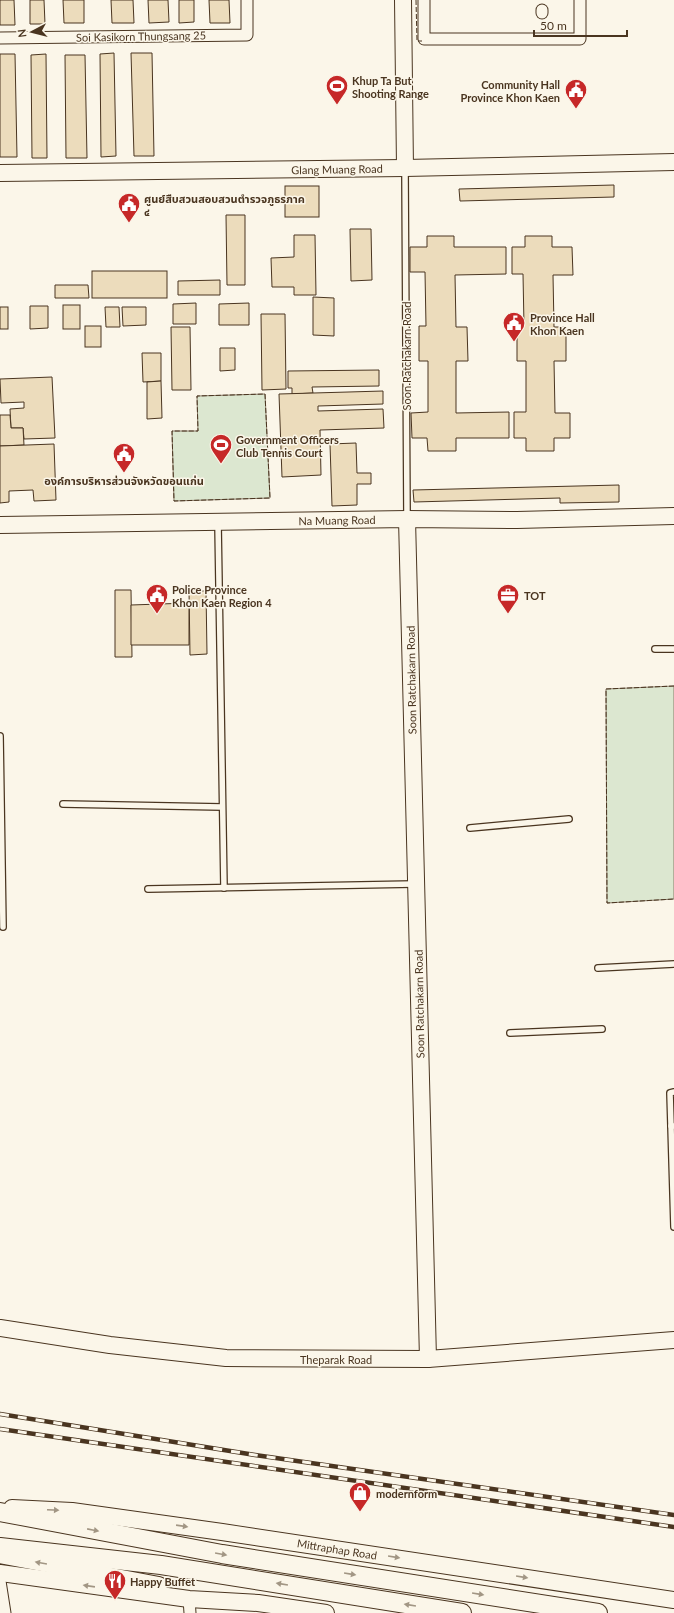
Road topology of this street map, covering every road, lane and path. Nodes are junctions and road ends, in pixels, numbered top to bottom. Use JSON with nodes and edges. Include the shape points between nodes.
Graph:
{"nodes":[{"id":1,"x":247,"y":0,"type":"edge"},
{"id":2,"x":403,"y":0,"type":"edge"},
{"id":3,"x":424,"y":0,"type":"edge"},
{"id":4,"x":580,"y":0,"type":"edge"},
{"id":5,"x":0,"y":38,"type":"edge"},
{"id":6,"x":674,"y":162,"type":"edge"},
{"id":7,"x":405,"y":168,"type":"junction"},
{"id":8,"x":0,"y":172,"type":"edge"},
{"id":9,"x":674,"y":516,"type":"edge"},
{"id":10,"x":407,"y":520,"type":"junction"},
{"id":11,"x":218,"y":522,"type":"junction"},
{"id":12,"x":0,"y":525,"type":"edge"},
{"id":13,"x":655,"y":649,"type":"dead end"},
{"id":14,"x":674,"y":649,"type":"edge"},
{"id":15,"x":0,"y":736,"type":"edge"},
{"id":16,"x":63,"y":804,"type":"dead end"},
{"id":17,"x":222,"y":807,"type":"junction"},
{"id":18,"x":569,"y":819,"type":"dead end"},
{"id":19,"x":470,"y":828,"type":"dead end"},
{"id":20,"x":416,"y":884,"type":"junction"},
{"id":21,"x":224,"y":888,"type":"junction"},
{"id":22,"x":148,"y":889,"type":"dead end"},
{"id":23,"x":3,"y":927,"type":"dead end"},
{"id":24,"x":674,"y":964,"type":"edge"},
{"id":25,"x":598,"y":968,"type":"dead end"},
{"id":26,"x":602,"y":1029,"type":"dead end"},
{"id":27,"x":510,"y":1033,"type":"dead end"},
{"id":28,"x":674,"y":1092,"type":"edge"},
{"id":29,"x":672,"y":1126,"type":"edge"},
{"id":30,"x":674,"y":1227,"type":"edge"},
{"id":31,"x":0,"y":1328,"type":"edge"},
{"id":32,"x":674,"y":1340,"type":"edge"},
{"id":33,"x":428,"y":1359,"type":"junction"},
{"id":34,"x":0,"y":1507,"type":"edge"},
{"id":35,"x":0,"y":1512,"type":"edge"},
{"id":36,"x":0,"y":1546,"type":"edge"},
{"id":37,"x":0,"y":1555,"type":"edge"},
{"id":38,"x":0,"y":1573,"type":"edge"},
{"id":39,"x":0,"y":1581,"type":"edge"},
{"id":40,"x":674,"y":1600,"type":"edge"},
{"id":41,"x":258,"y":1603,"type":"junction"},
{"id":42,"x":189,"y":1606,"type":"edge"},
{"id":43,"x":5,"y":1613,"type":"edge"},
{"id":44,"x":326,"y":1613,"type":"edge"},
{"id":45,"x":462,"y":1613,"type":"edge"},
{"id":46,"x":598,"y":1613,"type":"edge"}],
"edges":[{"from":1,"to":5,"type":"street","name":"Soi Kasikorn Thungsang 25","via":[[247,35]]},
{"from":2,"to":7,"type":"street","name":"Soon Ratchakarn Road"},
{"from":3,"to":4,"type":"street","via":[[424,39],[580,39]]},
{"from":6,"to":7,"type":"street","name":"Glang Muang Road"},
{"from":7,"to":8,"type":"street","name":"Glang Muang Road"},
{"from":7,"to":10,"type":"lane","name":"Soon Ratchakarn Road"},
{"from":9,"to":10,"type":"street","name":"Na Muang Road"},
{"from":10,"to":11,"type":"street","name":"Na Muang Road"},
{"from":10,"to":20,"type":"street","name":"Soon Ratchakarn Road"},
{"from":11,"to":12,"type":"street","name":"Na Muang Road"},
{"from":11,"to":17,"type":"lane"},
{"from":13,"to":14,"type":"lane"},
{"from":15,"to":23,"type":"lane"},
{"from":16,"to":17,"type":"lane"},
{"from":17,"to":21,"type":"lane"},
{"from":18,"to":19,"type":"lane"},
{"from":20,"to":21,"type":"lane"},
{"from":20,"to":33,"type":"street","name":"Soon Ratchakarn Road"},
{"from":21,"to":22,"type":"lane"},
{"from":24,"to":25,"type":"lane"},
{"from":26,"to":27,"type":"lane"},
{"from":28,"to":29,"type":"lane","via":[[670,1092]]},
{"from":29,"to":30,"type":"lane"},
{"from":31,"to":33,"type":"street","name":"Theparak Road","via":[[110,1345],[226,1358]]},
{"from":32,"to":33,"type":"street","name":"Theparak Road"},
{"from":34,"to":40,"type":"street","name":"Mittraphap Road","one_way":true,"via":[[72,1511]]},
{"from":35,"to":46,"type":"main road","name":"Mittraphap Road","one_way":true,"via":[[222,1554]]},
{"from":45,"to":36,"type":"main road","one_way":true,"via":[[161,1565]]},
{"from":41,"to":37,"type":"street","one_way":true},
{"from":42,"to":38,"type":"street","one_way":true},
{"from":39,"to":43,"type":"street"},
{"from":41,"to":42,"type":"street"},
{"from":41,"to":44,"type":"street"}]}
